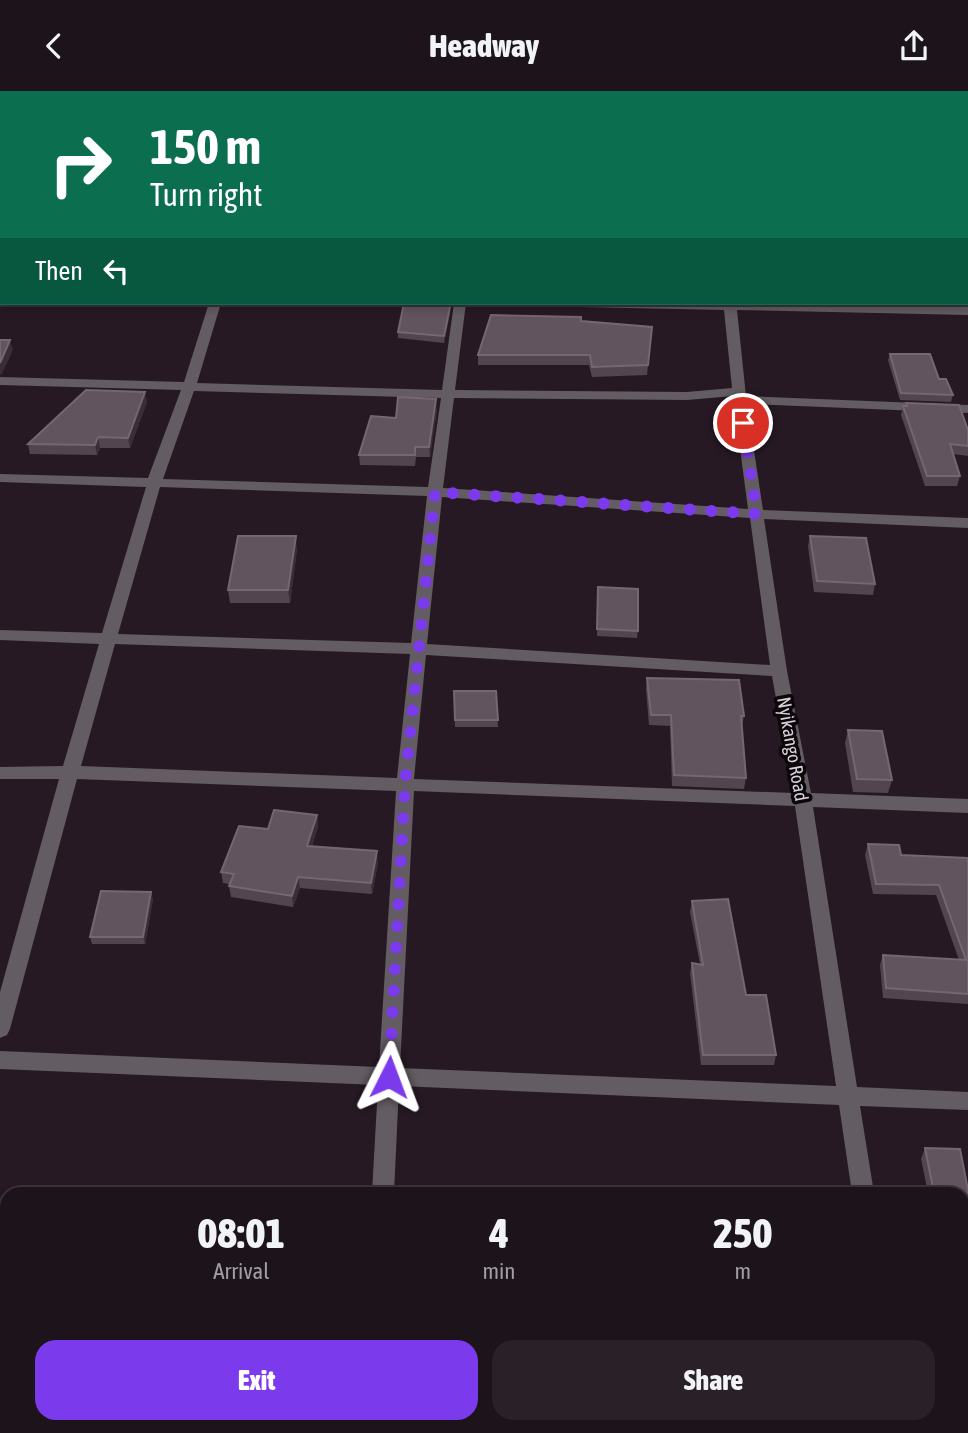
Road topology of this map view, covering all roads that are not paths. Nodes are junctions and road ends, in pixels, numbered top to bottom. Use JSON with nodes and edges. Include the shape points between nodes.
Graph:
{"nodes":[{"id":1,"x":214,"y":305,"type":"edge"},
{"id":2,"x":460,"y":305,"type":"edge"},
{"id":3,"x":730,"y":305,"type":"edge"},
{"id":4,"x":968,"y":311,"type":"edge"},
{"id":5,"x":0,"y":381,"type":"edge"},
{"id":6,"x":189,"y":387,"type":"junction"},
{"id":7,"x":448,"y":394,"type":"junction"},
{"id":8,"x":739,"y":396,"type":"junction"},
{"id":9,"x":968,"y":409,"type":"edge"},
{"id":10,"x":0,"y":478,"type":"edge"},
{"id":11,"x":154,"y":483,"type":"junction"},
{"id":12,"x":435,"y":492,"type":"junction"},
{"id":13,"x":757,"y":514,"type":"junction"},
{"id":14,"x":968,"y":523,"type":"edge"},
{"id":15,"x":0,"y":635,"type":"edge"},
{"id":16,"x":111,"y":637,"type":"junction"},
{"id":17,"x":420,"y":649,"type":"junction"},
{"id":18,"x":779,"y":671,"type":"junction"},
{"id":19,"x":70,"y":772,"type":"junction"},
{"id":20,"x":0,"y":773,"type":"edge"},
{"id":21,"x":405,"y":784,"type":"junction"},
{"id":22,"x":803,"y":799,"type":"junction"},
{"id":23,"x":968,"y":806,"type":"edge"},
{"id":24,"x":0,"y":1029,"type":"edge"},
{"id":25,"x":0,"y":1059,"type":"edge"},
{"id":26,"x":389,"y":1077,"type":"junction"},
{"id":27,"x":848,"y":1095,"type":"junction"},
{"id":28,"x":968,"y":1101,"type":"edge"},
{"id":29,"x":383,"y":1187,"type":"edge"},
{"id":30,"x":862,"y":1187,"type":"edge"}],
"edges":[{"from":1,"to":6,"type":"street"},
{"from":2,"to":7,"type":"street"},
{"from":3,"to":4,"type":"street"},
{"from":3,"to":8,"type":"street","name":"Nyikango Road"},
{"from":5,"to":6,"type":"street"},
{"from":6,"to":7,"type":"street"},
{"from":6,"to":11,"type":"street"},
{"from":7,"to":8,"type":"street"},
{"from":7,"to":12,"type":"street"},
{"from":8,"to":9,"type":"street"},
{"from":8,"to":13,"type":"street","name":"Nyikango Road"},
{"from":10,"to":11,"type":"street"},
{"from":11,"to":12,"type":"street"},
{"from":11,"to":16,"type":"street"},
{"from":12,"to":13,"type":"street"},
{"from":12,"to":17,"type":"street"},
{"from":13,"to":14,"type":"street"},
{"from":13,"to":18,"type":"street","name":"Nyikango Road"},
{"from":15,"to":16,"type":"street"},
{"from":16,"to":17,"type":"street"},
{"from":16,"to":19,"type":"street"},
{"from":17,"to":18,"type":"street"},
{"from":17,"to":21,"type":"street"},
{"from":18,"to":22,"type":"street","name":"Nyikango Road"},
{"from":19,"to":20,"type":"street"},
{"from":19,"to":21,"type":"street"},
{"from":19,"to":24,"type":"street"},
{"from":21,"to":22,"type":"street"},
{"from":21,"to":26,"type":"street"},
{"from":22,"to":23,"type":"street"},
{"from":22,"to":27,"type":"street","name":"Nyikango Road"},
{"from":25,"to":26,"type":"street"},
{"from":26,"to":27,"type":"street"},
{"from":26,"to":29,"type":"street"},
{"from":27,"to":28,"type":"street"},
{"from":27,"to":30,"type":"street","name":"Nyikango Road"}]}
